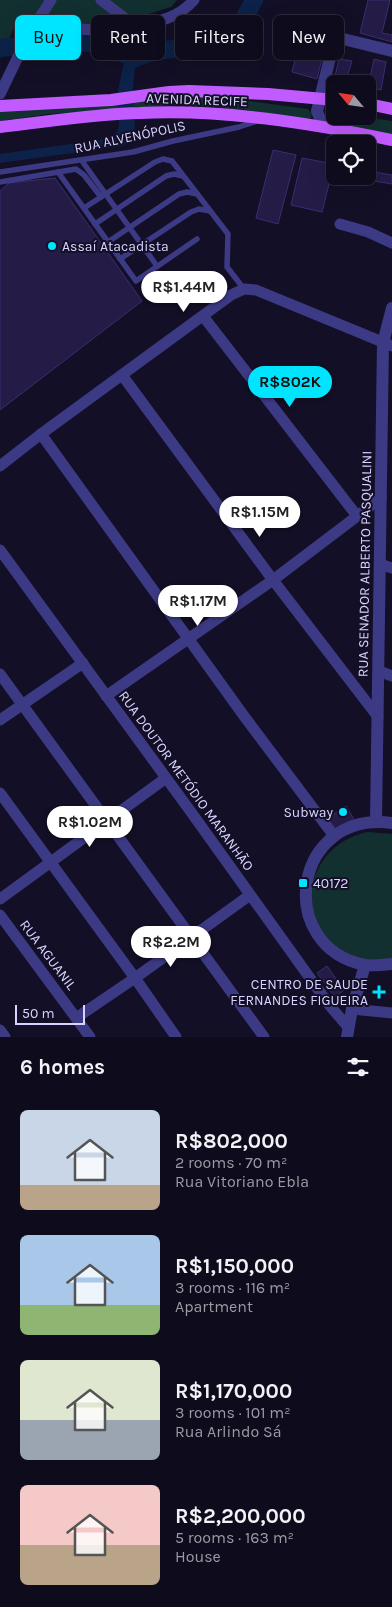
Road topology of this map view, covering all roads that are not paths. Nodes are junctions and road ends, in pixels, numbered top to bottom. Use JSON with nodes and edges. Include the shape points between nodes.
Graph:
{"nodes":[{"id":1,"x":51,"y":0,"type":"edge"},
{"id":2,"x":101,"y":0,"type":"edge"},
{"id":3,"x":194,"y":0,"type":"edge"},
{"id":4,"x":42,"y":15,"type":"edge"},
{"id":5,"x":121,"y":15,"type":"edge"},
{"id":6,"x":165,"y":18,"type":"edge"},
{"id":7,"x":344,"y":39,"type":"edge"},
{"id":8,"x":392,"y":51,"type":"edge"},
{"id":9,"x":16,"y":60,"type":"edge"},
{"id":10,"x":330,"y":60,"type":"edge"},
{"id":11,"x":0,"y":94,"type":"edge"},
{"id":12,"x":320,"y":99,"type":"junction"},
{"id":13,"x":326,"y":99,"type":"edge"},
{"id":14,"x":0,"y":106,"type":"edge"},
{"id":15,"x":376,"y":106,"type":"edge"},
{"id":16,"x":392,"y":109,"type":"edge"},
{"id":17,"x":264,"y":119,"type":"junction"},
{"id":18,"x":0,"y":127,"type":"edge"},
{"id":19,"x":332,"y":128,"type":"junction"},
{"id":20,"x":392,"y":140,"type":"edge"},
{"id":21,"x":82,"y":161,"type":"junction"},
{"id":22,"x":0,"y":172,"type":"edge"},
{"id":23,"x":58,"y":172,"type":"junction"},
{"id":24,"x":183,"y":176,"type":"junction"},
{"id":25,"x":0,"y":182,"type":"edge"},
{"id":26,"x":197,"y":194,"type":"junction"},
{"id":27,"x":103,"y":196,"type":"junction"},
{"id":28,"x":84,"y":208,"type":"junction"},
{"id":29,"x":116,"y":209,"type":"junction"},
{"id":30,"x":211,"y":212,"type":"junction"},
{"id":31,"x":95,"y":224,"type":"junction"},
{"id":32,"x":340,"y":224,"type":"dead end"},
{"id":33,"x":129,"y":227,"type":"junction"},
{"id":34,"x":197,"y":239,"type":"dead end"},
{"id":35,"x":108,"y":242,"type":"junction"},
{"id":36,"x":392,"y":243,"type":"edge"},
{"id":37,"x":142,"y":244,"type":"junction"},
{"id":38,"x":120,"y":259,"type":"junction"},
{"id":39,"x":158,"y":266,"type":"junction"},
{"id":40,"x":250,"y":290,"type":"junction"},
{"id":41,"x":392,"y":308,"type":"edge"},
{"id":42,"x":203,"y":316,"type":"junction"},
{"id":43,"x":388,"y":344,"type":"edge"},
{"id":44,"x":122,"y":375,"type":"junction"},
{"id":45,"x":42,"y":434,"type":"junction"},
{"id":46,"x":387,"y":460,"type":"edge"},
{"id":47,"x":0,"y":466,"type":"edge"},
{"id":48,"x":381,"y":498,"type":"junction"},
{"id":49,"x":357,"y":516,"type":"junction"},
{"id":50,"x":0,"y":550,"type":"edge"},
{"id":51,"x":386,"y":566,"type":"edge"},
{"id":52,"x":273,"y":580,"type":"junction"},
{"id":53,"x":190,"y":639,"type":"junction"},
{"id":54,"x":83,"y":663,"type":"junction"},
{"id":55,"x":379,"y":671,"type":"junction"},
{"id":56,"x":0,"y":674,"type":"edge"},
{"id":57,"x":392,"y":676,"type":"edge"},
{"id":58,"x":106,"y":696,"type":"junction"},
{"id":59,"x":22,"y":705,"type":"junction"},
{"id":60,"x":378,"y":717,"type":"junction"},
{"id":61,"x":0,"y":720,"type":"edge"},
{"id":62,"x":166,"y":778,"type":"junction"},
{"id":63,"x":0,"y":793,"type":"edge"},
{"id":64,"x":106,"y":821,"type":"junction"},
{"id":65,"x":376,"y":821,"type":"junction"},
{"id":66,"x":392,"y":824,"type":"edge"},
{"id":67,"x":334,"y":836,"type":"junction"},
{"id":68,"x":50,"y":861,"type":"junction"},
{"id":69,"x":250,"y":895,"type":"junction"},
{"id":70,"x":0,"y":899,"type":"edge"},
{"id":71,"x":0,"y":915,"type":"edge"},
{"id":72,"x":190,"y":937,"type":"junction"},
{"id":73,"x":392,"y":964,"type":"edge"},
{"id":74,"x":365,"y":965,"type":"junction"},
{"id":75,"x":135,"y":978,"type":"junction"},
{"id":76,"x":352,"y":1010,"type":"junction"},
{"id":77,"x":392,"y":1012,"type":"edge"},
{"id":78,"x":76,"y":1018,"type":"junction"},
{"id":79,"x":0,"y":1030,"type":"edge"},
{"id":80,"x":348,"y":1032,"type":"edge"},
{"id":81,"x":5,"y":1037,"type":"edge"},
{"id":82,"x":90,"y":1037,"type":"edge"},
{"id":83,"x":176,"y":1037,"type":"edge"},
{"id":84,"x":264,"y":1037,"type":"edge"}],
"edges":[{"from":1,"to":4,"type":"street"},
{"from":2,"to":5,"type":"street"},
{"from":3,"to":6,"type":"street","via":[[182,11]]},
{"from":7,"to":8,"type":"street"},
{"from":9,"to":11,"type":"street"},
{"from":10,"to":12,"type":"street"},
{"from":12,"to":13,"type":"main road","name":"AVENIDA RECIFE"},
{"from":12,"to":14,"type":"main road","name":"AVENIDA RECIFE","via":[[189,91],[111,100]]},
{"from":12,"to":19,"type":"street","via":[[318,116]]},
{"from":15,"to":16,"type":"main road"},
{"from":17,"to":18,"type":"main road","name":"AVENIDA RECIFE","via":[[141,112]]},
{"from":17,"to":19,"type":"main road","name":"AVENIDA RECIFE"},
{"from":17,"to":21,"type":"lane","name":"RUA ALVENÓPOLIS","via":[[144,150]]},
{"from":19,"to":20,"type":"main road","name":"AVENIDA RECIFE"},
{"from":21,"to":22,"type":"lane","name":"RUA ALVENÓPOLIS"},
{"from":21,"to":27,"type":"lane"},
{"from":23,"to":25,"type":"lane"},
{"from":23,"to":27,"type":"lane","via":[[76,169]]},
{"from":23,"to":28,"type":"lane"},
{"from":24,"to":26,"type":"lane"},
{"from":24,"to":27,"type":"lane","via":[[172,161],[163,159]]},
{"from":24,"to":29,"type":"lane","via":[[166,176]]},
{"from":26,"to":30,"type":"lane"},
{"from":26,"to":33,"type":"lane","via":[[179,194]]},
{"from":27,"to":28,"type":"lane"},
{"from":27,"to":29,"type":"lane"},
{"from":28,"to":31,"type":"lane"},
{"from":29,"to":31,"type":"lane"},
{"from":29,"to":33,"type":"lane"},
{"from":30,"to":37,"type":"lane","via":[[199,209],[191,212]]},
{"from":30,"to":40,"type":"lane","via":[[228,234],[226,267]]},
{"from":31,"to":35,"type":"lane"},
{"from":32,"to":36,"type":"street"},
{"from":33,"to":35,"type":"lane"},
{"from":33,"to":37,"type":"lane"},
{"from":34,"to":39,"type":"lane"},
{"from":35,"to":38,"type":"lane"},
{"from":37,"to":38,"type":"lane"},
{"from":37,"to":39,"type":"lane"},
{"from":38,"to":39,"type":"lane","via":[[136,281]]},
{"from":40,"to":42,"type":"street","via":[[231,296]]},
{"from":40,"to":43,"type":"street"},
{"from":41,"to":43,"type":"street","name":"RUA SENADOR ALBERTO PASQUALINI"},
{"from":42,"to":44,"type":"street"},
{"from":42,"to":49,"type":"street"},
{"from":43,"to":46,"type":"street","name":"RUA SENADOR ALBERTO PASQUALINI"},
{"from":44,"to":45,"type":"street"},
{"from":44,"to":52,"type":"street"},
{"from":45,"to":47,"type":"street"},
{"from":45,"to":53,"type":"street"},
{"from":46,"to":48,"type":"street","name":"RUA SENADOR ALBERTO PASQUALINI"},
{"from":48,"to":49,"type":"street"},
{"from":48,"to":51,"type":"street","name":"RUA SENADOR ALBERTO PASQUALINI"},
{"from":49,"to":52,"type":"street"},
{"from":50,"to":54,"type":"street","name":"RUA DOUTOR METÓDIO MARANHÃO"},
{"from":51,"to":55,"type":"street","name":"RUA SENADOR ALBERTO PASQUALINI"},
{"from":52,"to":53,"type":"street"},
{"from":52,"to":60,"type":"street"},
{"from":53,"to":58,"type":"street"},
{"from":53,"to":67,"type":"street"},
{"from":54,"to":58,"type":"street","name":"RUA DOUTOR METÓDIO MARANHÃO"},
{"from":54,"to":59,"type":"street"},
{"from":55,"to":57,"type":"street"},
{"from":55,"to":60,"type":"street","name":"RUA SENADOR ALBERTO PASQUALINI"},
{"from":56,"to":59,"type":"street"},
{"from":58,"to":62,"type":"street","name":"RUA DOUTOR METÓDIO MARANHÃO"},
{"from":59,"to":61,"type":"street"},
{"from":59,"to":64,"type":"street"},
{"from":60,"to":65,"type":"street","name":"RUA SENADOR ALBERTO PASQUALINI"},
{"from":62,"to":64,"type":"street"},
{"from":62,"to":69,"type":"street","name":"RUA DOUTOR METÓDIO MARANHÃO"},
{"from":63,"to":68,"type":"street"},
{"from":64,"to":68,"type":"street"},
{"from":64,"to":72,"type":"street"},
{"from":65,"to":66,"type":"street"},
{"from":65,"to":67,"type":"street","via":[[354,825]]},
{"from":67,"to":74,"type":"street","via":[[320,848],[309,872],[308,914],[319,936],[330,948],[343,958]]},
{"from":68,"to":70,"type":"street"},
{"from":68,"to":75,"type":"street"},
{"from":69,"to":72,"type":"street"},
{"from":69,"to":80,"type":"street","name":"RUA DOUTOR METÓDIO MARANHÃO"},
{"from":71,"to":78,"type":"street","name":"RUA AGUANIL"},
{"from":72,"to":75,"type":"street"},
{"from":72,"to":84,"type":"street"},
{"from":73,"to":74,"type":"street"},
{"from":74,"to":76,"type":"street"},
{"from":75,"to":78,"type":"street"},
{"from":75,"to":83,"type":"street"},
{"from":76,"to":77,"type":"street"},
{"from":76,"to":80,"type":"street"},
{"from":78,"to":82,"type":"street","name":"RUA AGUANIL"},
{"from":79,"to":81,"type":"street"}]}
